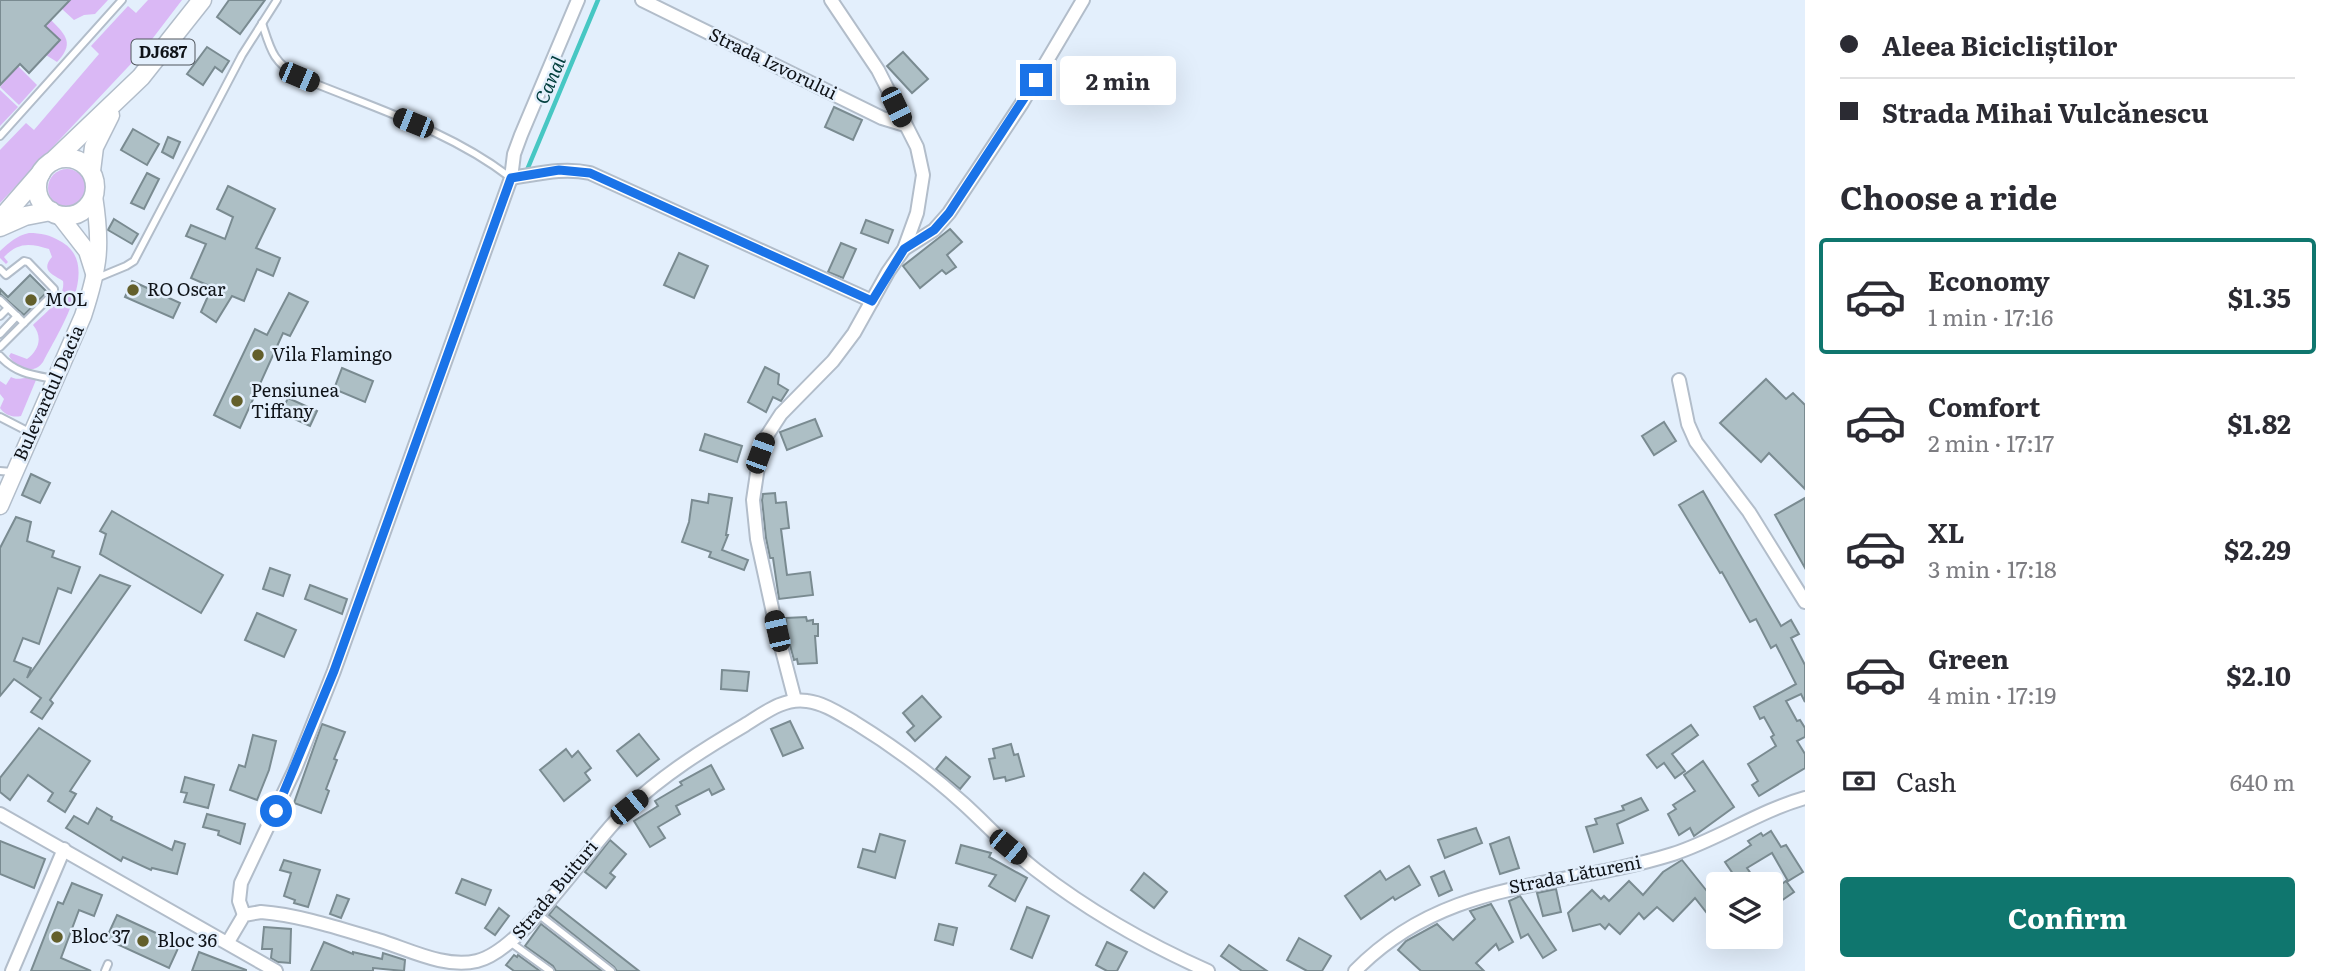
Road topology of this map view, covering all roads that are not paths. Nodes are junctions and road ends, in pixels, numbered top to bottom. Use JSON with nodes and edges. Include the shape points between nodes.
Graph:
{"nodes":[{"id":1,"x":122,"y":0,"type":"edge"},
{"id":2,"x":202,"y":0,"type":"edge"},
{"id":3,"x":277,"y":0,"type":"edge"},
{"id":4,"x":578,"y":0,"type":"edge"},
{"id":5,"x":642,"y":0,"type":"edge"},
{"id":6,"x":1083,"y":0,"type":"edge"},
{"id":7,"x":834,"y":1,"type":"edge"},
{"id":8,"x":262,"y":23,"type":"junction"},
{"id":9,"x":119,"y":100,"type":"junction"},
{"id":10,"x":905,"y":125,"type":"junction"},
{"id":11,"x":0,"y":136,"type":"edge"},
{"id":12,"x":47,"y":167,"type":"junction"},
{"id":13,"x":91,"y":171,"type":"junction"},
{"id":14,"x":511,"y":178,"type":"junction"},
{"id":15,"x":94,"y":197,"type":"junction"},
{"id":16,"x":55,"y":213,"type":"junction"},
{"id":17,"x":0,"y":220,"type":"edge"},
{"id":18,"x":0,"y":227,"type":"edge"},
{"id":19,"x":904,"y":249,"type":"junction"},
{"id":20,"x":0,"y":269,"type":"edge"},
{"id":21,"x":95,"y":279,"type":"junction"},
{"id":22,"x":0,"y":300,"type":"edge"},
{"id":23,"x":872,"y":301,"type":"junction"},
{"id":24,"x":8,"y":308,"type":"junction"},
{"id":25,"x":0,"y":316,"type":"edge"},
{"id":26,"x":17,"y":316,"type":"junction"},
{"id":27,"x":24,"y":323,"type":"junction"},
{"id":28,"x":0,"y":334,"type":"edge"},
{"id":29,"x":0,"y":347,"type":"edge"},
{"id":30,"x":0,"y":356,"type":"edge"},
{"id":31,"x":54,"y":379,"type":"junction"},
{"id":32,"x":1679,"y":380,"type":"dead end"},
{"id":33,"x":0,"y":418,"type":"edge"},
{"id":34,"x":31,"y":433,"type":"junction"},
{"id":35,"x":7,"y":472,"type":"edge"},
{"id":36,"x":0,"y":506,"type":"edge"},
{"id":37,"x":1805,"y":602,"type":"edge"},
{"id":38,"x":795,"y":700,"type":"junction"},
{"id":39,"x":1805,"y":798,"type":"edge"},
{"id":40,"x":0,"y":814,"type":"edge"},
{"id":41,"x":64,"y":849,"type":"junction"},
{"id":42,"x":538,"y":914,"type":"junction"},
{"id":43,"x":244,"y":915,"type":"junction"},
{"id":44,"x":228,"y":942,"type":"junction"},
{"id":45,"x":510,"y":942,"type":"junction"},
{"id":46,"x":108,"y":964,"type":"dead end"},
{"id":47,"x":0,"y":968,"type":"edge"},
{"id":48,"x":268,"y":969,"type":"edge"},
{"id":49,"x":6,"y":971,"type":"edge"},
{"id":50,"x":12,"y":971,"type":"edge"},
{"id":51,"x":105,"y":971,"type":"edge"},
{"id":52,"x":550,"y":971,"type":"edge"},
{"id":53,"x":611,"y":971,"type":"edge"},
{"id":54,"x":1209,"y":971,"type":"edge"},
{"id":55,"x":1355,"y":971,"type":"edge"}],
"edges":[{"from":1,"to":11,"type":"lane"},
{"from":2,"to":9,"type":"main road","number":"DJ687"},
{"from":3,"to":8,"type":"lane"},
{"from":4,"to":14,"type":"street","via":[[521,135]]},
{"from":5,"to":10,"type":"street","name":"Strada Izvorului","via":[[882,118]]},
{"from":6,"to":19,"type":"street","via":[[949,213],[934,230]]},
{"from":7,"to":10,"type":"street","via":[[878,70]]},
{"from":8,"to":14,"type":"lane","via":[[282,68],[429,130],[491,162]]},
{"from":8,"to":21,"type":"lane","via":[[134,261]]},
{"from":9,"to":12,"type":"main road","number":"DJ687"},
{"from":9,"to":13,"type":"main road","number":"DJ687","via":[[97,138]]},
{"from":10,"to":19,"type":"street","via":[[917,147],[923,175],[917,213]]},
{"from":12,"to":13,"type":"main road","via":[[70,158]]},
{"from":12,"to":16,"type":"main road","via":[[37,190]]},
{"from":12,"to":17,"type":"main road"},
{"from":13,"to":15,"type":"main road"},
{"from":14,"to":23,"type":"street","via":[[559,170],[590,173]]},
{"from":14,"to":43,"type":"street","via":[[334,671],[295,769],[241,883],[239,901]]},
{"from":15,"to":16,"type":"main road","via":[[76,215]]},
{"from":15,"to":21,"type":"main road","name":"Bulevardul Dacia","via":[[100,235]]},
{"from":16,"to":18,"type":"main road","via":[[25,216]]},
{"from":16,"to":21,"type":"main road","via":[[87,251]]},
{"from":19,"to":23,"type":"street"},
{"from":20,"to":27,"type":"lane","via":[[6,275],[28,262],[54,287],[54,293]]},
{"from":21,"to":31,"type":"main road","name":"Bulevardul Dacia"},
{"from":22,"to":24,"type":"lane"},
{"from":23,"to":38,"type":"street","via":[[845,347],[772,426],[756,469],[753,500],[758,539]]},
{"from":24,"to":25,"type":"lane"},
{"from":24,"to":26,"type":"lane"},
{"from":26,"to":27,"type":"lane"},
{"from":26,"to":28,"type":"lane"},
{"from":27,"to":29,"type":"lane"},
{"from":30,"to":31,"type":"lane","via":[[24,374]]},
{"from":31,"to":34,"type":"main road","name":"Bulevardul Dacia"},
{"from":32,"to":37,"type":"street","via":[[1696,442],[1749,512]]},
{"from":33,"to":34,"type":"lane"},
{"from":34,"to":35,"type":"main road","name":"Bulevardul Dacia"},
{"from":35,"to":36,"type":"main road","name":"Bulevardul Dacia"},
{"from":38,"to":42,"type":"street","name":"Strada Buituri","via":[[715,743],[629,807]]},
{"from":38,"to":54,"type":"street","via":[[819,704],[867,730],[963,803],[1068,894]]},
{"from":39,"to":55,"type":"street","name":"Strada Lătureni","via":[[1672,854],[1459,903],[1403,931]]},
{"from":40,"to":41,"type":"street"},
{"from":41,"to":44,"type":"street"},
{"from":41,"to":50,"type":"street"},
{"from":42,"to":45,"type":"street","name":"Strada Buituri"},
{"from":42,"to":53,"type":"lane"},
{"from":43,"to":44,"type":"street"},
{"from":43,"to":45,"type":"street","name":"Strada Buituri","via":[[272,913],[461,963],[484,960]]},
{"from":44,"to":48,"type":"street"},
{"from":45,"to":52,"type":"lane"},
{"from":46,"to":51,"type":"lane"},
{"from":47,"to":49,"type":"street"}]}
